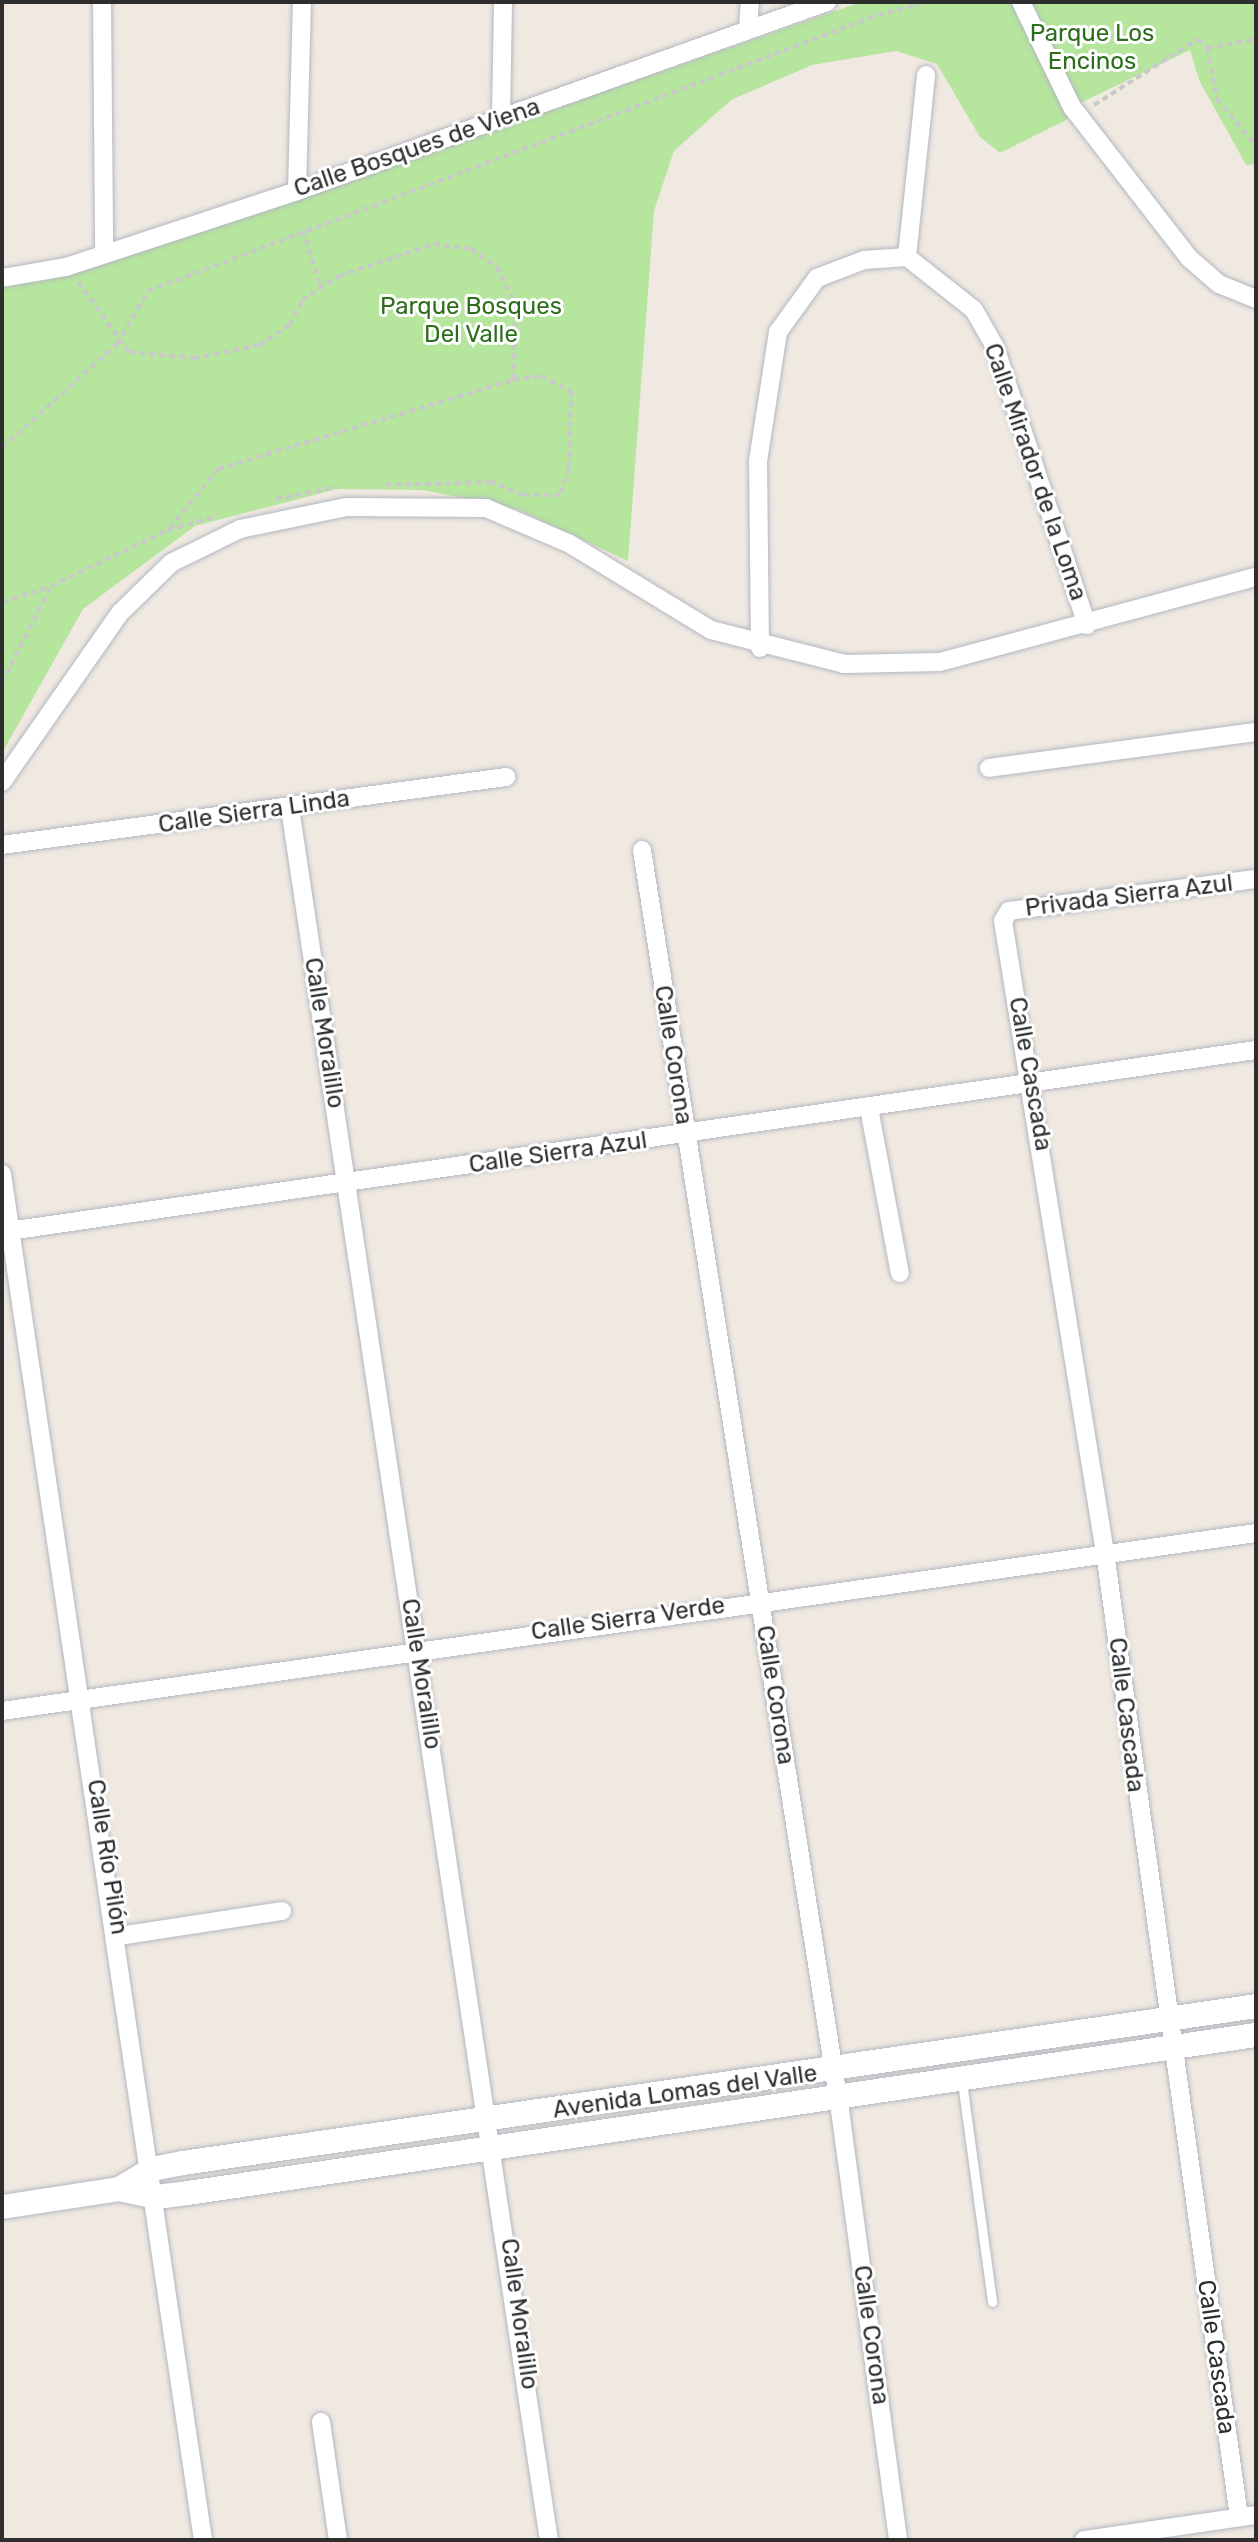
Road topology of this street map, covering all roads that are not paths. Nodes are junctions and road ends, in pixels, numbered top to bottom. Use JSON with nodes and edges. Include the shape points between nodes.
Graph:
{"nodes":[{"id":1,"x":102,"y":2,"type":"edge"},
{"id":2,"x":302,"y":2,"type":"edge"},
{"id":3,"x":503,"y":2,"type":"edge"},
{"id":4,"x":750,"y":2,"type":"edge"},
{"id":5,"x":827,"y":2,"type":"edge"},
{"id":6,"x":1021,"y":2,"type":"edge"},
{"id":7,"x":748,"y":29,"type":"junction"},
{"id":8,"x":926,"y":75,"type":"dead end"},
{"id":9,"x":501,"y":118,"type":"junction"},
{"id":10,"x":297,"y":191,"type":"junction"},
{"id":11,"x":104,"y":254,"type":"junction"},
{"id":12,"x":907,"y":257,"type":"junction"},
{"id":13,"x":2,"y":278,"type":"edge"},
{"id":14,"x":1256,"y":299,"type":"edge"},
{"id":15,"x":1256,"y":577,"type":"edge"},
{"id":16,"x":1087,"y":625,"type":"junction"},
{"id":17,"x":760,"y":648,"type":"junction"},
{"id":18,"x":1256,"y":732,"type":"edge"},
{"id":19,"x":989,"y":768,"type":"dead end"},
{"id":20,"x":506,"y":777,"type":"dead end"},
{"id":21,"x":2,"y":782,"type":"edge"},
{"id":22,"x":290,"y":808,"type":"junction"},
{"id":23,"x":2,"y":845,"type":"edge"},
{"id":24,"x":642,"y":850,"type":"dead end"},
{"id":25,"x":1256,"y":879,"type":"edge"},
{"id":26,"x":1003,"y":915,"type":"joint"},
{"id":27,"x":1256,"y":1050,"type":"edge"},
{"id":28,"x":1033,"y":1085,"type":"junction"},
{"id":29,"x":869,"y":1108,"type":"junction"},
{"id":30,"x":685,"y":1135,"type":"junction"},
{"id":31,"x":2,"y":1174,"type":"edge"},
{"id":32,"x":346,"y":1183,"type":"junction"},
{"id":33,"x":6,"y":1231,"type":"edge"},
{"id":34,"x":900,"y":1273,"type":"dead end"},
{"id":35,"x":1256,"y":1533,"type":"edge"},
{"id":36,"x":1105,"y":1553,"type":"junction"},
{"id":37,"x":760,"y":1601,"type":"junction"},
{"id":38,"x":417,"y":1647,"type":"junction"},
{"id":39,"x":84,"y":1702,"type":"junction"},
{"id":40,"x":2,"y":1711,"type":"edge"},
{"id":41,"x":282,"y":1911,"type":"dead end"},
{"id":42,"x":119,"y":1936,"type":"junction"},
{"id":43,"x":1256,"y":2006,"type":"edge"},
{"id":44,"x":1166,"y":2019,"type":"junction"},
{"id":45,"x":1256,"y":2035,"type":"edge"},
{"id":46,"x":1170,"y":2048,"type":"junction"},
{"id":47,"x":834,"y":2071,"type":"junction"},
{"id":48,"x":962,"y":2078,"type":"junction"},
{"id":49,"x":838,"y":2096,"type":"junction"},
{"id":50,"x":489,"y":2120,"type":"junction"},
{"id":51,"x":494,"y":2151,"type":"junction"},
{"id":52,"x":152,"y":2169,"type":"junction"},
{"id":53,"x":119,"y":2189,"type":"junction"},
{"id":54,"x":156,"y":2197,"type":"junction"},
{"id":55,"x":2,"y":2207,"type":"edge"},
{"id":56,"x":992,"y":2302,"type":"dead end"},
{"id":57,"x":321,"y":2422,"type":"dead end"},
{"id":58,"x":1248,"y":2516,"type":"edge"},
{"id":59,"x":203,"y":2540,"type":"edge"},
{"id":60,"x":338,"y":2540,"type":"edge"},
{"id":61,"x":549,"y":2540,"type":"edge"},
{"id":62,"x":898,"y":2540,"type":"edge"},
{"id":63,"x":1084,"y":2540,"type":"edge"}],
"edges":[{"from":1,"to":11,"type":"street"},
{"from":2,"to":10,"type":"street"},
{"from":3,"to":9,"type":"street"},
{"from":4,"to":7,"type":"street"},
{"from":5,"to":7,"type":"street","name":"Calle Bosques de Viena"},
{"from":6,"to":14,"type":"street","via":[[1072,107],[1189,258],[1219,284]]},
{"from":7,"to":9,"type":"street","name":"Calle Bosques de Viena"},
{"from":8,"to":12,"type":"street"},
{"from":9,"to":10,"type":"street","name":"Calle Bosques de Viena"},
{"from":10,"to":11,"type":"street","name":"Calle Bosques de Viena"},
{"from":11,"to":13,"type":"street","name":"Calle Bosques de Viena"},
{"from":12,"to":16,"type":"street","name":"Calle Mirador de la Loma","via":[[974,310],[995,347]]},
{"from":12,"to":17,"type":"street","via":[[864,260],[817,278],[778,332],[758,461]]},
{"from":15,"to":16,"type":"street"},
{"from":16,"to":17,"type":"street","via":[[898,667]]},
{"from":17,"to":21,"type":"street","via":[[672,611],[570,544],[486,508],[383,503],[285,518],[199,545],[146,583]]},
{"from":18,"to":19,"type":"street"},
{"from":20,"to":22,"type":"street","name":"Calle Sierra Linda"},
{"from":22,"to":23,"type":"street","name":"Calle Sierra Linda"},
{"from":22,"to":32,"type":"street","name":"Calle Moralillo"},
{"from":24,"to":30,"type":"street","name":"Calle Corona"},
{"from":25,"to":26,"type":"street","name":"Privada Sierra Azul"},
{"from":26,"to":28,"type":"street","name":"Calle Cascada"},
{"from":27,"to":28,"type":"street","name":"Calle Sierra Azul"},
{"from":28,"to":29,"type":"street","name":"Calle Sierra Azul"},
{"from":28,"to":36,"type":"street","name":"Calle Cascada"},
{"from":29,"to":30,"type":"street","name":"Calle Sierra Azul"},
{"from":29,"to":34,"type":"street"},
{"from":30,"to":32,"type":"street","name":"Calle Sierra Azul"},
{"from":30,"to":37,"type":"street","name":"Calle Corona"},
{"from":31,"to":33,"type":"street","name":"Calle Río Pilón"},
{"from":32,"to":33,"type":"street","name":"Calle Sierra Azul"},
{"from":32,"to":38,"type":"street","name":"Calle Moralillo"},
{"from":33,"to":39,"type":"street","name":"Calle Río Pilón"},
{"from":35,"to":36,"type":"street","name":"Calle Sierra Verde"},
{"from":36,"to":37,"type":"street","name":"Calle Sierra Verde"},
{"from":36,"to":44,"type":"street","name":"Calle Cascada"},
{"from":37,"to":38,"type":"street","name":"Calle Sierra Verde"},
{"from":37,"to":47,"type":"street","name":"Calle Corona"},
{"from":38,"to":39,"type":"street","name":"Calle Sierra Verde"},
{"from":38,"to":50,"type":"street","name":"Calle Moralillo"},
{"from":39,"to":40,"type":"street","name":"Calle Sierra Verde"},
{"from":39,"to":42,"type":"street","name":"Calle Río Pilón"},
{"from":41,"to":42,"type":"street"},
{"from":42,"to":52,"type":"street","name":"Calle Río Pilón"},
{"from":43,"to":44,"type":"street","name":"Avenida Lomas del Valle"},
{"from":44,"to":46,"type":"street","name":"Calle Cascada"},
{"from":44,"to":47,"type":"street","name":"Avenida Lomas del Valle"},
{"from":45,"to":46,"type":"street","name":"Avenida Lomas del Valle"},
{"from":46,"to":48,"type":"street","name":"Avenida Lomas del Valle"},
{"from":46,"to":58,"type":"street","name":"Calle Cascada"},
{"from":47,"to":49,"type":"street","name":"Calle Corona"},
{"from":47,"to":50,"type":"street","name":"Avenida Lomas del Valle"},
{"from":48,"to":49,"type":"street","name":"Avenida Lomas del Valle"},
{"from":48,"to":56,"type":"lane"},
{"from":49,"to":51,"type":"street","name":"Avenida Lomas del Valle"},
{"from":49,"to":62,"type":"street","name":"Calle Corona"},
{"from":50,"to":51,"type":"street","name":"Calle Moralillo"},
{"from":50,"to":52,"type":"street","name":"Avenida Lomas del Valle"},
{"from":51,"to":54,"type":"street","name":"Avenida Lomas del Valle"},
{"from":51,"to":61,"type":"street","name":"Calle Moralillo"},
{"from":52,"to":53,"type":"street","name":"Avenida Lomas del Valle"},
{"from":52,"to":54,"type":"street","name":"Calle Río Pilón"},
{"from":53,"to":54,"type":"street","name":"Avenida Lomas del Valle"},
{"from":53,"to":55,"type":"street","name":"Avenida Lomas del Valle"},
{"from":54,"to":59,"type":"street","name":"Calle Río Pilón"},
{"from":57,"to":60,"type":"street"},
{"from":58,"to":63,"type":"street"}]}
